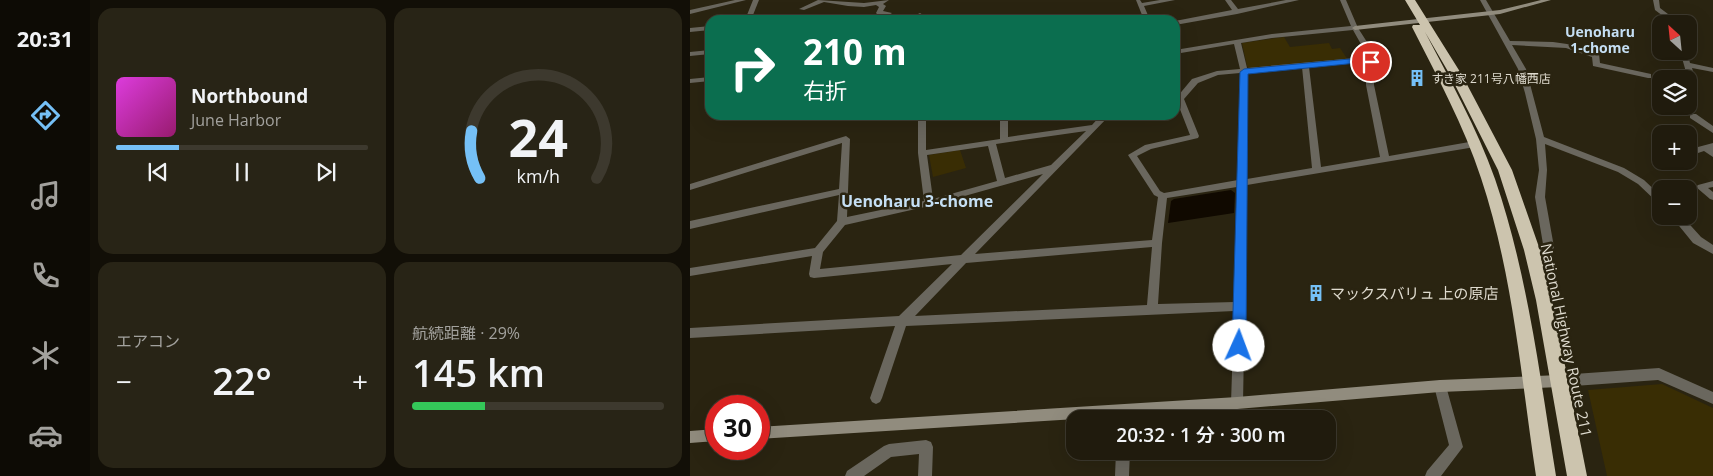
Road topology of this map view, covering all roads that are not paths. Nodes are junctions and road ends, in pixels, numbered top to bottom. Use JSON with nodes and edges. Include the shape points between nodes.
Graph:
{"nodes":[{"id":1,"x":743,"y":0,"type":"edge"},
{"id":2,"x":756,"y":0,"type":"edge"},
{"id":3,"x":824,"y":0,"type":"edge"},
{"id":4,"x":886,"y":0,"type":"edge"},
{"id":5,"x":1172,"y":0,"type":"edge"},
{"id":6,"x":1228,"y":0,"type":"edge"},
{"id":7,"x":1296,"y":0,"type":"edge"},
{"id":8,"x":1343,"y":0,"type":"edge"},
{"id":9,"x":1402,"y":0,"type":"edge"},
{"id":10,"x":1410,"y":0,"type":"edge"},
{"id":11,"x":1483,"y":0,"type":"edge"},
{"id":12,"x":1548,"y":0,"type":"edge"},
{"id":13,"x":1656,"y":0,"type":"edge"},
{"id":14,"x":1138,"y":2,"type":"edge"},
{"id":15,"x":878,"y":4,"type":"junction"},
{"id":16,"x":802,"y":10,"type":"dead end"},
{"id":17,"x":690,"y":12,"type":"edge"},
{"id":18,"x":1237,"y":12,"type":"junction"},
{"id":19,"x":889,"y":13,"type":"dead end"},
{"id":20,"x":1490,"y":13,"type":"junction"},
{"id":21,"x":750,"y":15,"type":"edge"},
{"id":22,"x":1144,"y":15,"type":"edge"},
{"id":23,"x":1666,"y":15,"type":"edge"},
{"id":24,"x":1419,"y":21,"type":"junction"},
{"id":25,"x":1180,"y":22,"type":"edge"},
{"id":26,"x":705,"y":28,"type":"edge"},
{"id":27,"x":1356,"y":28,"type":"junction"},
{"id":28,"x":690,"y":30,"type":"edge"},
{"id":29,"x":1237,"y":41,"type":"junction"},
{"id":30,"x":1507,"y":43,"type":"junction"},
{"id":31,"x":1180,"y":51,"type":"edge"},
{"id":32,"x":705,"y":52,"type":"edge"},
{"id":33,"x":690,"y":54,"type":"edge"},
{"id":34,"x":1371,"y":59,"type":"junction"},
{"id":35,"x":1687,"y":60,"type":"edge"},
{"id":36,"x":1689,"y":65,"type":"junction"},
{"id":37,"x":1305,"y":66,"type":"junction"},
{"id":38,"x":1690,"y":70,"type":"edge"},
{"id":39,"x":1713,"y":70,"type":"edge"},
{"id":40,"x":1244,"y":72,"type":"junction"},
{"id":41,"x":1648,"y":76,"type":"dead end"},
{"id":42,"x":705,"y":80,"type":"edge"},
{"id":43,"x":690,"y":81,"type":"edge"},
{"id":44,"x":1693,"y":116,"type":"dead end"},
{"id":45,"x":922,"y":120,"type":"edge"},
{"id":46,"x":1004,"y":120,"type":"edge"},
{"id":47,"x":1101,"y":120,"type":"edge"},
{"id":48,"x":1094,"y":127,"type":"junction"},
{"id":49,"x":1713,"y":130,"type":"edge"},
{"id":50,"x":1540,"y":139,"type":"junction"},
{"id":51,"x":1004,"y":140,"type":"junction"},
{"id":52,"x":991,"y":142,"type":"junction"},
{"id":53,"x":1475,"y":144,"type":"junction"},
{"id":54,"x":1709,"y":147,"type":"edge"},
{"id":55,"x":922,"y":153,"type":"junction"},
{"id":56,"x":1713,"y":154,"type":"edge"},
{"id":57,"x":1385,"y":158,"type":"junction"},
{"id":58,"x":1054,"y":167,"type":"junction"},
{"id":59,"x":1317,"y":169,"type":"junction"},
{"id":60,"x":1242,"y":182,"type":"junction"},
{"id":61,"x":1002,"y":183,"type":"junction"},
{"id":62,"x":1713,"y":184,"type":"edge"},
{"id":63,"x":690,"y":187,"type":"edge"},
{"id":64,"x":844,"y":191,"type":"junction"},
{"id":65,"x":1652,"y":192,"type":"edge"},
{"id":66,"x":1163,"y":196,"type":"junction"},
{"id":67,"x":1713,"y":197,"type":"edge"},
{"id":68,"x":930,"y":203,"type":"junction"},
{"id":69,"x":842,"y":222,"type":"junction"},
{"id":70,"x":690,"y":225,"type":"edge"},
{"id":71,"x":1684,"y":225,"type":"edge"},
{"id":72,"x":1157,"y":243,"type":"junction"},
{"id":73,"x":1532,"y":250,"type":"junction"},
{"id":74,"x":1713,"y":250,"type":"edge"},
{"id":75,"x":818,"y":251,"type":"junction"},
{"id":76,"x":962,"y":259,"type":"junction"},
{"id":77,"x":690,"y":272,"type":"edge"},
{"id":78,"x":1240,"y":306,"type":"junction"},
{"id":79,"x":1152,"y":310,"type":"junction"},
{"id":80,"x":902,"y":321,"type":"junction"},
{"id":81,"x":690,"y":333,"type":"edge"},
{"id":82,"x":1560,"y":381,"type":"junction"},
{"id":83,"x":1531,"y":382,"type":"junction"},
{"id":84,"x":1440,"y":386,"type":"junction"},
{"id":85,"x":876,"y":398,"type":"dead end"},
{"id":86,"x":1713,"y":398,"type":"edge"},
{"id":87,"x":1237,"y":403,"type":"junction"},
{"id":88,"x":1165,"y":410,"type":"edge"},
{"id":89,"x":1066,"y":417,"type":"edge"},
{"id":90,"x":770,"y":432,"type":"edge"},
{"id":91,"x":705,"y":436,"type":"edge"},
{"id":92,"x":690,"y":437,"type":"edge"},
{"id":93,"x":1123,"y":460,"type":"edge"},
{"id":94,"x":857,"y":474,"type":"edge"},
{"id":95,"x":925,"y":476,"type":"edge"},
{"id":96,"x":1122,"y":476,"type":"edge"},
{"id":97,"x":1432,"y":476,"type":"edge"},
{"id":98,"x":1546,"y":476,"type":"edge"},
{"id":99,"x":1577,"y":476,"type":"edge"}],
"edges":[{"from":1,"to":17,"type":"street"},
{"from":2,"to":21,"type":"street"},
{"from":3,"to":15,"type":"street"},
{"from":3,"to":16,"type":"street"},
{"from":4,"to":15,"type":"street"},
{"from":5,"to":14,"type":"street"},
{"from":6,"to":18,"type":"street"},
{"from":7,"to":18,"type":"street"},
{"from":8,"to":27,"type":"street"},
{"from":9,"to":24,"type":"highway","name":"National Highway Route 211"},
{"from":10,"to":24,"type":"highway","name":"National Highway Route 211"},
{"from":11,"to":20,"type":"street"},
{"from":12,"to":20,"type":"street"},
{"from":13,"to":23,"type":"street","via":[[1657,9]]},
{"from":14,"to":22,"type":"street"},
{"from":15,"to":19,"type":"street","via":[[883,6],[880,13]]},
{"from":18,"to":25,"type":"street"},
{"from":20,"to":24,"type":"street"},
{"from":20,"to":30,"type":"street"},
{"from":24,"to":27,"type":"street"},
{"from":24,"to":53,"type":"highway","name":"National Highway Route 211"},
{"from":24,"to":73,"type":"highway","name":"National Highway Route 211","via":[[1491,141],[1505,170]]},
{"from":26,"to":28,"type":"street"},
{"from":27,"to":29,"type":"street"},
{"from":27,"to":34,"type":"street"},
{"from":29,"to":31,"type":"street"},
{"from":29,"to":40,"type":"street"},
{"from":30,"to":41,"type":"street","via":[[1566,46],[1596,56],[1596,64]]},
{"from":30,"to":50,"type":"street","via":[[1522,69]]},
{"from":32,"to":33,"type":"street"},
{"from":34,"to":37,"type":"street"},
{"from":34,"to":57,"type":"street","via":[[1370,85]]},
{"from":35,"to":36,"type":"street"},
{"from":36,"to":38,"type":"street"},
{"from":36,"to":39,"type":"street"},
{"from":37,"to":40,"type":"street"},
{"from":37,"to":59,"type":"street"},
{"from":40,"to":60,"type":"street"},
{"from":40,"to":66,"type":"street","via":[[1217,73],[1195,81],[1180,99],[1195,136],[1148,147],[1132,155],[1157,193]]},
{"from":42,"to":43,"type":"street"},
{"from":44,"to":49,"type":"street"},
{"from":45,"to":55,"type":"street"},
{"from":46,"to":51,"type":"street"},
{"from":47,"to":48,"type":"street"},
{"from":48,"to":51,"type":"street"},
{"from":48,"to":58,"type":"street"},
{"from":50,"to":65,"type":"street","via":[[1621,170]]},
{"from":50,"to":73,"type":"street","via":[[1540,197],[1549,247]]},
{"from":51,"to":52,"type":"street"},
{"from":52,"to":55,"type":"street"},
{"from":52,"to":61,"type":"street"},
{"from":53,"to":57,"type":"street"},
{"from":53,"to":83,"type":"highway","name":"National Highway Route 211","via":[[1495,199],[1514,274]]},
{"from":54,"to":56,"type":"street"},
{"from":55,"to":68,"type":"street"},
{"from":57,"to":59,"type":"street"},
{"from":58,"to":61,"type":"street"},
{"from":58,"to":76,"type":"street"},
{"from":59,"to":60,"type":"street"},
{"from":60,"to":66,"type":"street"},
{"from":60,"to":78,"type":"street"},
{"from":61,"to":68,"type":"street"},
{"from":62,"to":67,"type":"street","via":[[1701,187]]},
{"from":63,"to":64,"type":"street","via":[[846,139]]},
{"from":64,"to":69,"type":"street"},
{"from":64,"to":70,"type":"street"},
{"from":66,"to":72,"type":"street"},
{"from":68,"to":69,"type":"street"},
{"from":69,"to":75,"type":"street"},
{"from":71,"to":74,"type":"street","via":[[1697,240]]},
{"from":72,"to":76,"type":"street"},
{"from":72,"to":79,"type":"street"},
{"from":73,"to":82,"type":"highway","name":"National Highway Route 211"},
{"from":75,"to":76,"type":"street","via":[[814,274]]},
{"from":75,"to":77,"type":"street"},
{"from":76,"to":80,"type":"street"},
{"from":78,"to":79,"type":"street"},
{"from":78,"to":87,"type":"street"},
{"from":79,"to":80,"type":"street"},
{"from":80,"to":81,"type":"street"},
{"from":80,"to":85,"type":"street"},
{"from":82,"to":83,"type":"street"},
{"from":82,"to":86,"type":"street","via":[[1659,374]]},
{"from":82,"to":99,"type":"highway","name":"National Highway Route 211"},
{"from":83,"to":84,"type":"street"},
{"from":83,"to":98,"type":"highway","name":"National Highway Route 211"},
{"from":84,"to":87,"type":"street"},
{"from":84,"to":97,"type":"street","via":[[1456,447]]},
{"from":87,"to":88,"type":"street"},
{"from":89,"to":90,"type":"street"},
{"from":91,"to":92,"type":"street"},
{"from":93,"to":96,"type":"street"},
{"from":94,"to":95,"type":"street","via":[[889,450],[926,447]]}]}
